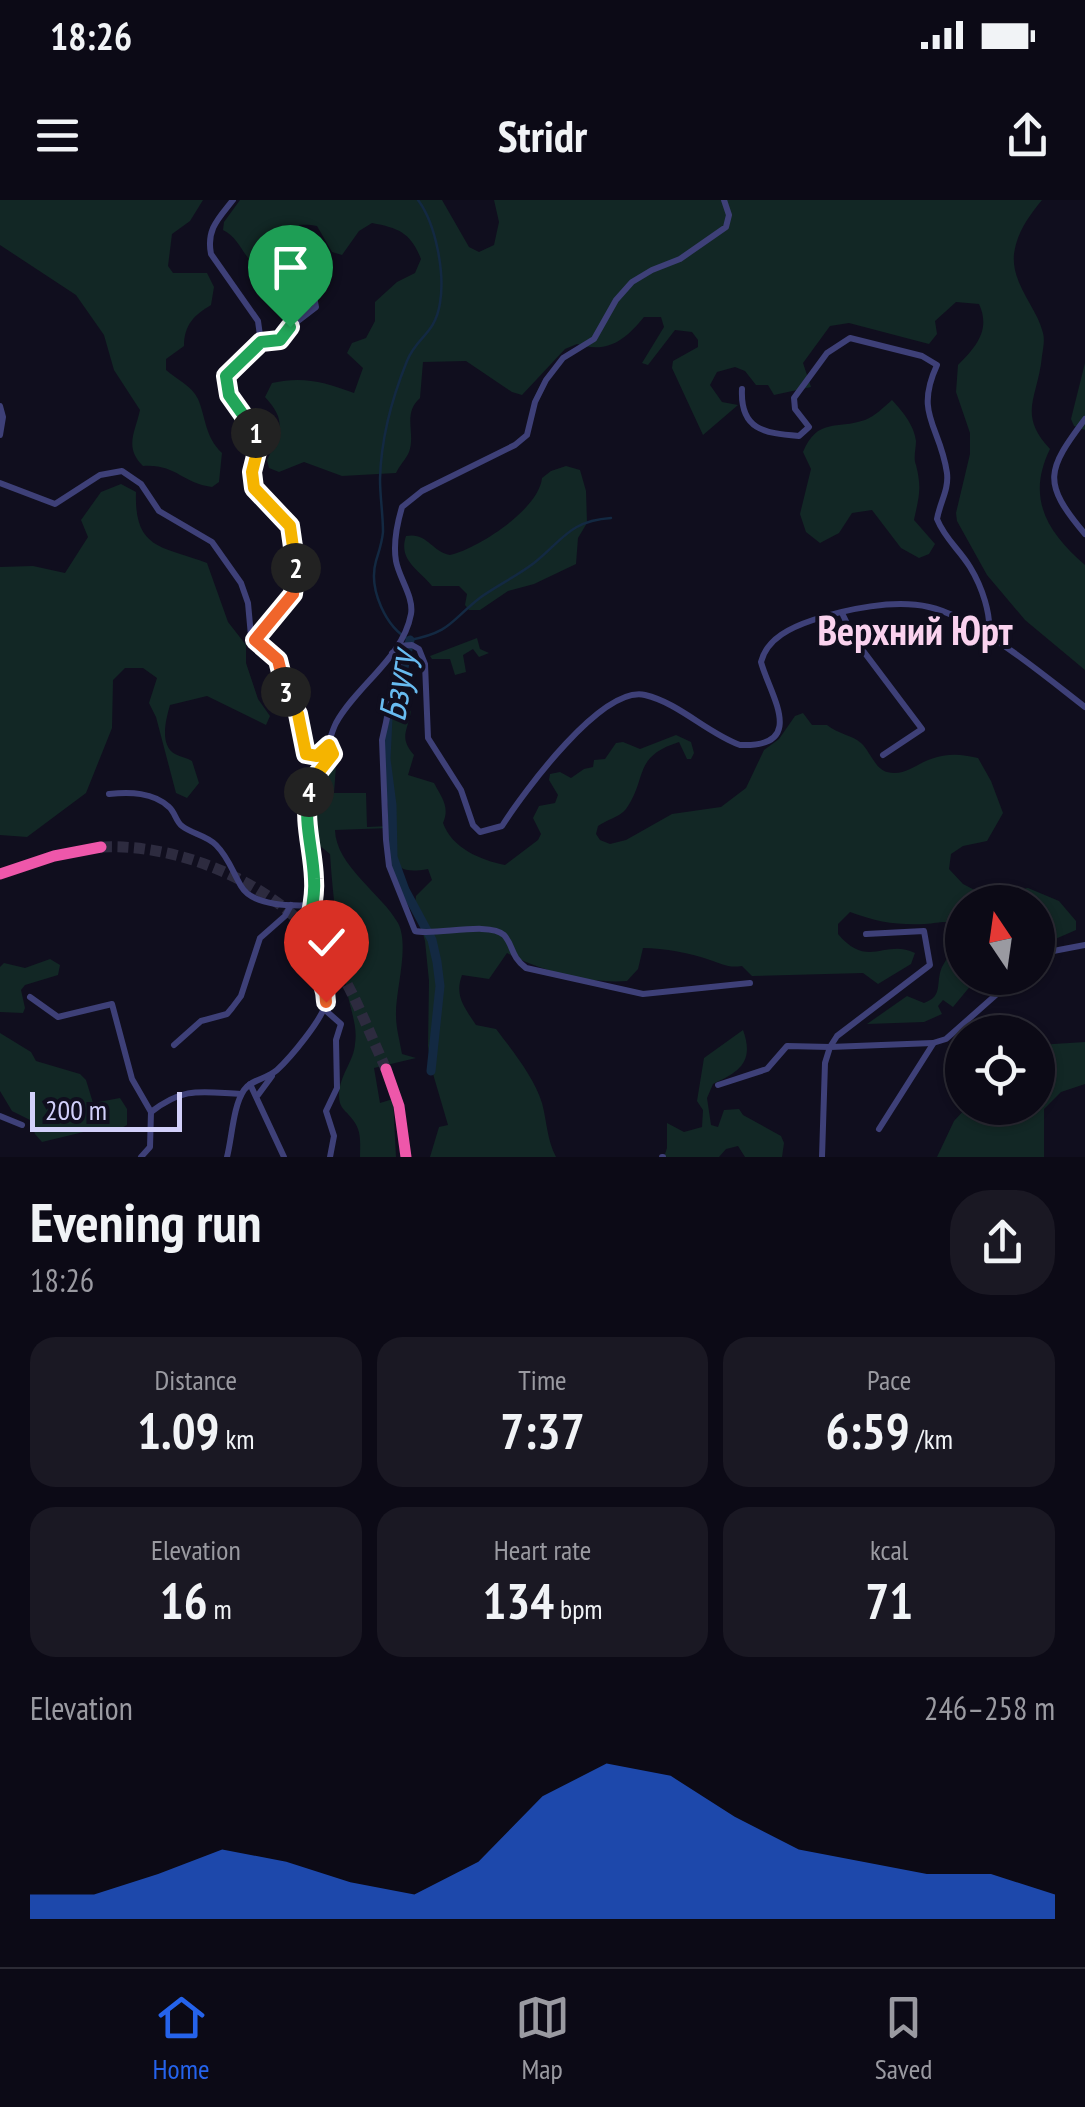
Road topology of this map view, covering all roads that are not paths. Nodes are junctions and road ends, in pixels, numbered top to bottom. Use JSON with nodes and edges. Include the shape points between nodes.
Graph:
{"nodes":[{"id":1,"x":233,"y":200,"type":"edge"},
{"id":2,"x":724,"y":200,"type":"edge"},
{"id":3,"x":299,"y":251,"type":"dead end"},
{"id":4,"x":261,"y":342,"type":"junction"},
{"id":5,"x":742,"y":389,"type":"dead end"},
{"id":6,"x":0,"y":406,"type":"edge"},
{"id":7,"x":1085,"y":419,"type":"edge"},
{"id":8,"x":0,"y":435,"type":"edge"},
{"id":9,"x":0,"y":484,"type":"edge"},
{"id":10,"x":1085,"y":534,"type":"edge"},
{"id":11,"x":842,"y":613,"type":"junction"},
{"id":12,"x":988,"y":638,"type":"junction"},
{"id":13,"x":255,"y":640,"type":"junction"},
{"id":14,"x":401,"y":646,"type":"junction"},
{"id":15,"x":1085,"y":707,"type":"edge"},
{"id":16,"x":329,"y":745,"type":"junction"},
{"id":17,"x":884,"y":756,"type":"dead end"},
{"id":18,"x":109,"y":794,"type":"dead end"},
{"id":19,"x":101,"y":848,"type":"tunnel mouth"},
{"id":20,"x":0,"y":874,"type":"edge"},
{"id":21,"x":292,"y":905,"type":"junction"},
{"id":22,"x":314,"y":905,"type":"junction"},
{"id":23,"x":866,"y":934,"type":"dead end"},
{"id":24,"x":1085,"y":946,"type":"edge"},
{"id":25,"x":1055,"y":951,"type":"edge"},
{"id":26,"x":750,"y":983,"type":"dead end"},
{"id":27,"x":996,"y":995,"type":"edge"},
{"id":28,"x":30,"y":997,"type":"dead end"},
{"id":29,"x":324,"y":1009,"type":"junction"},
{"id":30,"x":933,"y":1043,"type":"junction"},
{"id":31,"x":174,"y":1045,"type":"dead end"},
{"id":32,"x":830,"y":1047,"type":"junction"},
{"id":33,"x":386,"y":1069,"type":"tunnel mouth"},
{"id":34,"x":274,"y":1073,"type":"junction"},
{"id":35,"x":250,"y":1084,"type":"junction"},
{"id":36,"x":718,"y":1084,"type":"dead end"},
{"id":37,"x":241,"y":1094,"type":"junction"},
{"id":38,"x":258,"y":1095,"type":"junction"},
{"id":39,"x":151,"y":1112,"type":"junction"},
{"id":40,"x":0,"y":1116,"type":"edge"},
{"id":41,"x":22,"y":1125,"type":"dead end"},
{"id":42,"x":879,"y":1129,"type":"dead end"},
{"id":43,"x":141,"y":1157,"type":"edge"},
{"id":44,"x":227,"y":1157,"type":"edge"},
{"id":45,"x":284,"y":1157,"type":"edge"},
{"id":46,"x":330,"y":1157,"type":"edge"},
{"id":47,"x":406,"y":1157,"type":"edge"},
{"id":48,"x":822,"y":1157,"type":"edge"}],
"edges":[{"from":1,"to":4,"type":"street","via":[[208,241],[258,321]]},
{"from":2,"to":14,"type":"street","via":[[726,227],[632,282],[594,338],[564,358],[534,402],[528,435],[402,507],[394,547],[412,609]]},
{"from":3,"to":4,"type":"street","via":[[312,282],[313,312],[280,340]]},
{"from":4,"to":13,"type":"street","via":[[232,368],[225,384],[257,435],[254,488],[294,534],[296,582]]},
{"from":5,"to":12,"type":"street","via":[[748,421],[799,436],[809,427],[794,398],[838,343],[850,338],[937,365],[926,397],[948,490],[937,519],[979,586]]},
{"from":6,"to":8,"type":"street"},
{"from":7,"to":10,"type":"street","via":[[1056,457],[1053,480]]},
{"from":9,"to":13,"type":"street","via":[[54,504],[100,475],[130,474],[159,511],[201,534],[224,558],[245,593]]},
{"from":11,"to":12,"type":"street","via":[[924,606]]},
{"from":11,"to":14,"type":"street","via":[[790,630],[765,649],[765,679],[782,715],[765,741],[740,745],[656,698],[628,694],[598,712],[490,832],[473,825],[428,738],[425,664],[419,649]]},
{"from":11,"to":17,"type":"street","via":[[922,728]]},
{"from":12,"to":15,"type":"street"},
{"from":13,"to":16,"type":"street","via":[[278,660],[306,754],[317,756]]},
{"from":14,"to":16,"type":"street","via":[[338,720]]},
{"from":14,"to":26,"type":"street","via":[[382,740],[387,854],[415,932],[494,930],[526,968],[622,991],[660,994]]},
{"from":16,"to":22,"type":"street","via":[[332,757],[314,778],[308,799]]},
{"from":18,"to":21,"type":"street","via":[[131,792],[164,803],[182,826],[210,839],[228,858],[246,892]]},
{"from":19,"to":20,"type":"highway"},
{"from":21,"to":22,"type":"street"},
{"from":21,"to":31,"type":"street","via":[[260,938],[241,996],[227,1014],[201,1021]]},
{"from":22,"to":29,"type":"street","via":[[307,938],[326,986]]},
{"from":23,"to":32,"type":"street","via":[[922,930],[932,963]]},
{"from":24,"to":25,"type":"street"},
{"from":27,"to":30,"type":"street","via":[[951,1036]]},
{"from":28,"to":39,"type":"street","via":[[58,1018],[112,1004],[132,1079]]},
{"from":29,"to":34,"type":"street"},
{"from":29,"to":46,"type":"street","via":[[341,1024],[337,1088],[326,1111],[334,1136]]},
{"from":30,"to":32,"type":"street"},
{"from":30,"to":42,"type":"street"},
{"from":32,"to":36,"type":"street","via":[[787,1046],[767,1070]]},
{"from":32,"to":48,"type":"street"},
{"from":33,"to":47,"type":"highway"},
{"from":34,"to":35,"type":"street"},
{"from":34,"to":38,"type":"street"},
{"from":35,"to":37,"type":"street"},
{"from":35,"to":38,"type":"street"},
{"from":37,"to":39,"type":"street","via":[[182,1092]]},
{"from":37,"to":44,"type":"street"},
{"from":38,"to":45,"type":"street"},
{"from":39,"to":43,"type":"street","via":[[150,1147]]},
{"from":40,"to":41,"type":"street"}]}
